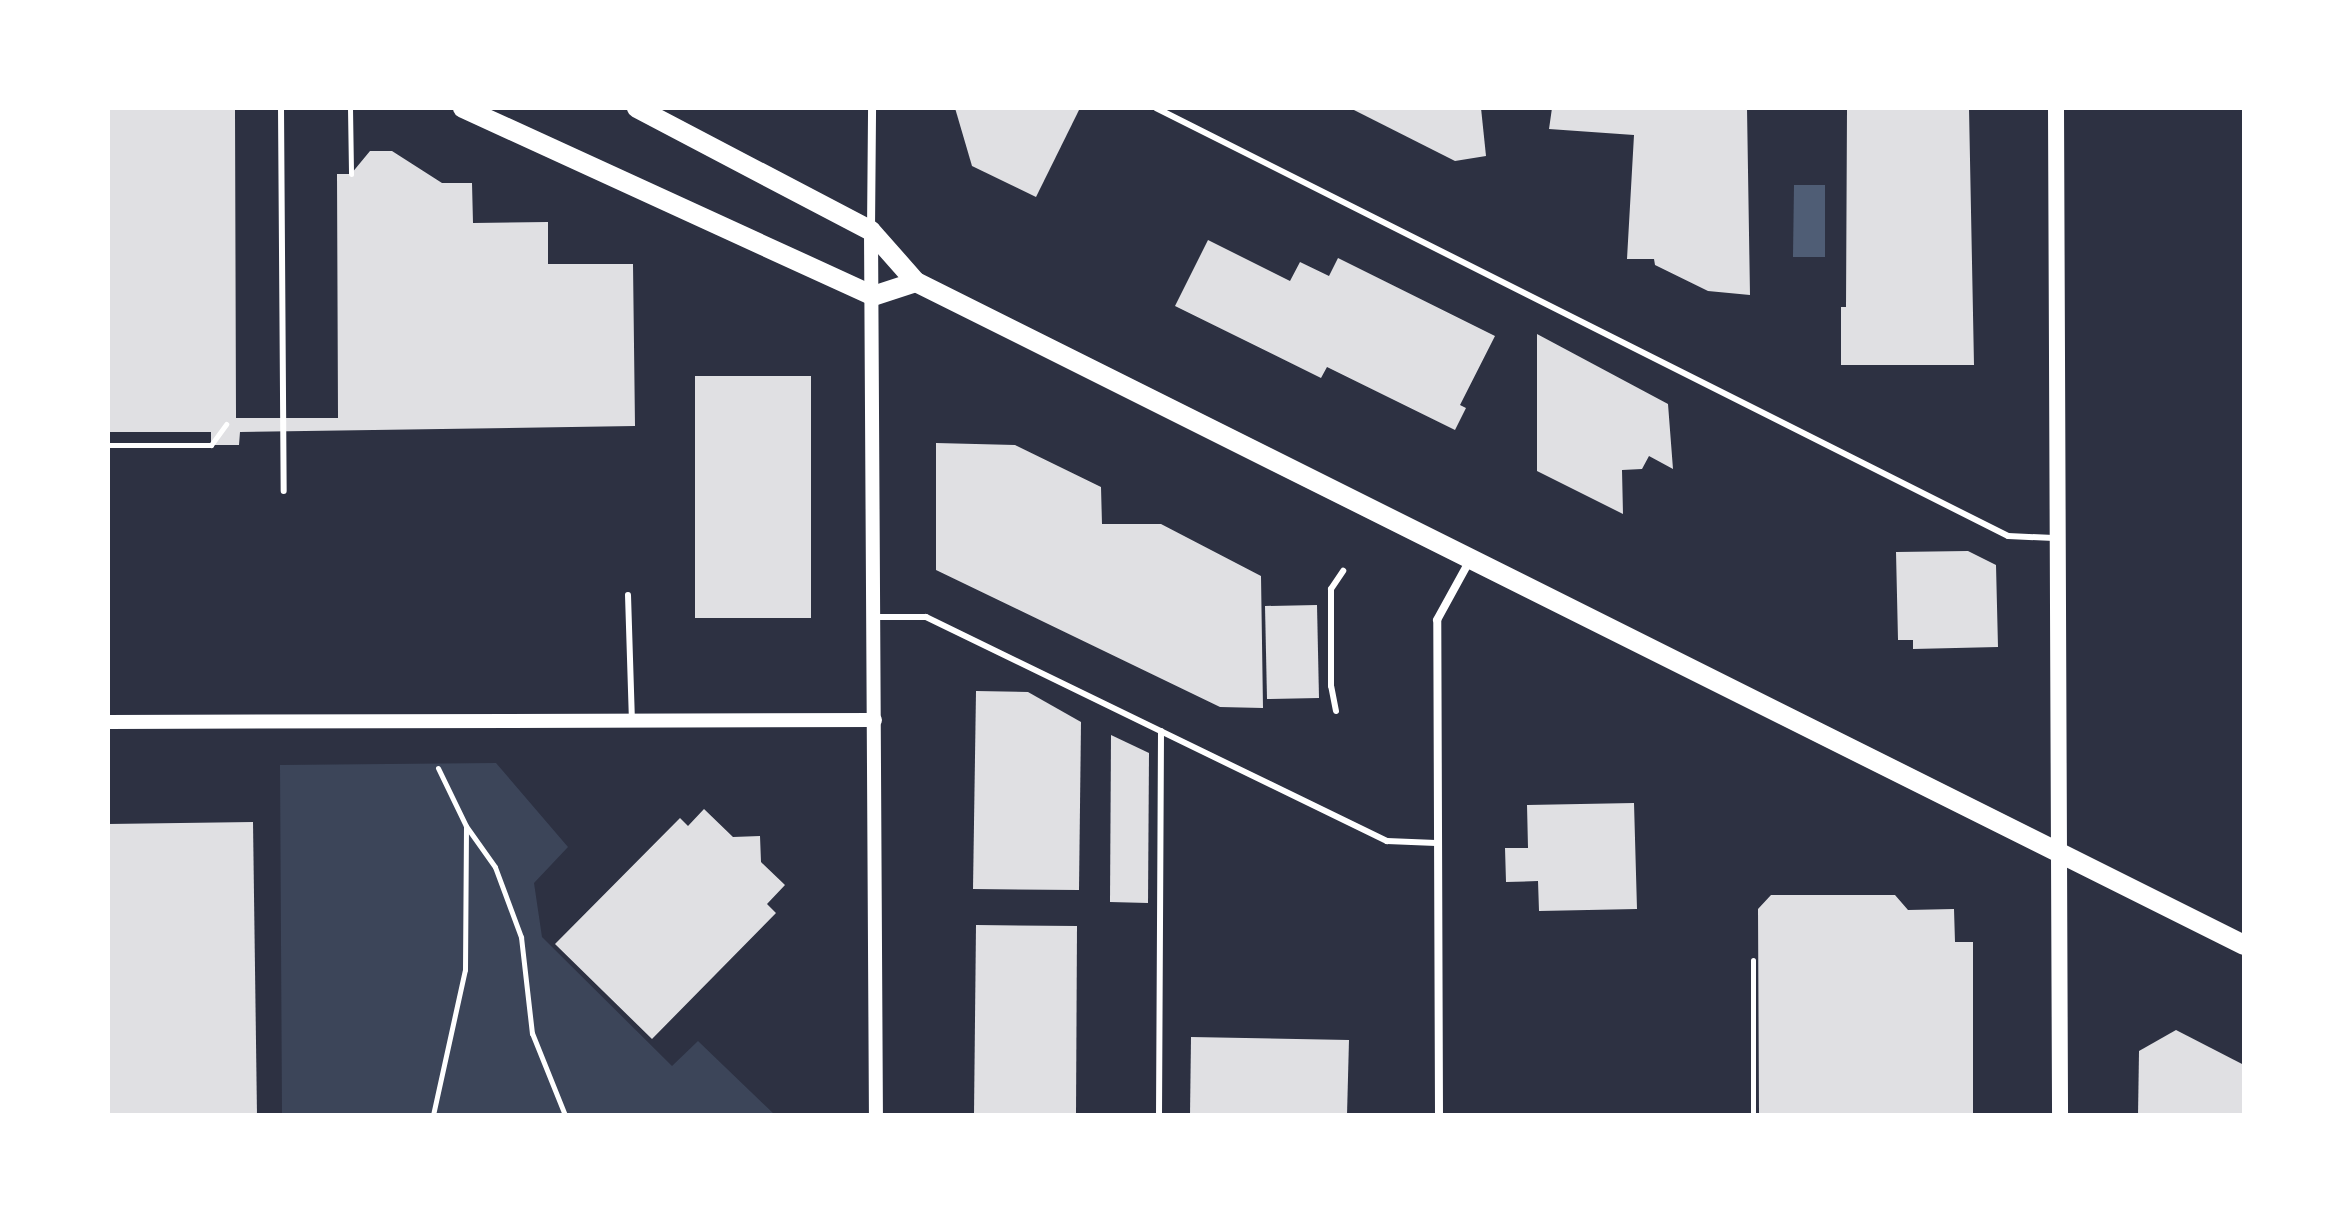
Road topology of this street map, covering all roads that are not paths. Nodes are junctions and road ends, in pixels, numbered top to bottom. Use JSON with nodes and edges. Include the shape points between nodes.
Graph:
{"nodes":[{"id":1,"x":281,"y":108,"type":"edge"},
{"id":2,"x":463,"y":108,"type":"edge"},
{"id":3,"x":637,"y":108,"type":"edge"},
{"id":4,"x":872,"y":108,"type":"edge"},
{"id":5,"x":1156,"y":108,"type":"edge"},
{"id":6,"x":2056,"y":108,"type":"edge"},
{"id":7,"x":871,"y":231,"type":"junction"},
{"id":8,"x":916,"y":282,"type":"junction"},
{"id":9,"x":873,"y":296,"type":"junction"},
{"id":10,"x":284,"y":491,"type":"dead end"},
{"id":11,"x":2054,"y":538,"type":"junction"},
{"id":12,"x":1470,"y":559,"type":"junction"},
{"id":13,"x":1343,"y":571,"type":"dead end"},
{"id":14,"x":628,"y":595,"type":"dead end"},
{"id":15,"x":875,"y":617,"type":"junction"},
{"id":16,"x":1336,"y":711,"type":"dead end"},
{"id":17,"x":875,"y":720,"type":"junction"},
{"id":18,"x":632,"y":721,"type":"junction"},
{"id":19,"x":108,"y":722,"type":"edge"},
{"id":20,"x":1161,"y":731,"type":"junction"},
{"id":21,"x":1436,"y":843,"type":"junction"},
{"id":22,"x":2059,"y":854,"type":"junction"},
{"id":23,"x":2244,"y":945,"type":"edge"},
{"id":24,"x":876,"y":1115,"type":"edge"},
{"id":25,"x":1159,"y":1115,"type":"edge"},
{"id":26,"x":1439,"y":1115,"type":"edge"},
{"id":27,"x":2060,"y":1115,"type":"edge"}],
"edges":[{"from":1,"to":10,"type":"lane"},
{"from":2,"to":9,"type":"main road"},
{"from":3,"to":7,"type":"main road"},
{"from":4,"to":7,"type":"street"},
{"from":5,"to":11,"type":"lane","via":[[2008,536]]},
{"from":6,"to":11,"type":"main road"},
{"from":7,"to":8,"type":"main road"},
{"from":7,"to":9,"type":"street"},
{"from":8,"to":9,"type":"main road"},
{"from":8,"to":12,"type":"main road"},
{"from":9,"to":15,"type":"street"},
{"from":11,"to":22,"type":"main road"},
{"from":12,"to":21,"type":"street","via":[[1437,620]]},
{"from":12,"to":22,"type":"main road"},
{"from":13,"to":16,"type":"lane","via":[[1331,589]]},
{"from":14,"to":18,"type":"lane"},
{"from":15,"to":17,"type":"street"},
{"from":15,"to":20,"type":"lane","via":[[926,617]]},
{"from":17,"to":18,"type":"street"},
{"from":17,"to":24,"type":"street"},
{"from":18,"to":19,"type":"street"},
{"from":20,"to":21,"type":"lane","via":[[1387,841]]},
{"from":20,"to":25,"type":"lane"},
{"from":21,"to":26,"type":"street"},
{"from":22,"to":23,"type":"main road"},
{"from":22,"to":27,"type":"main road"}]}
